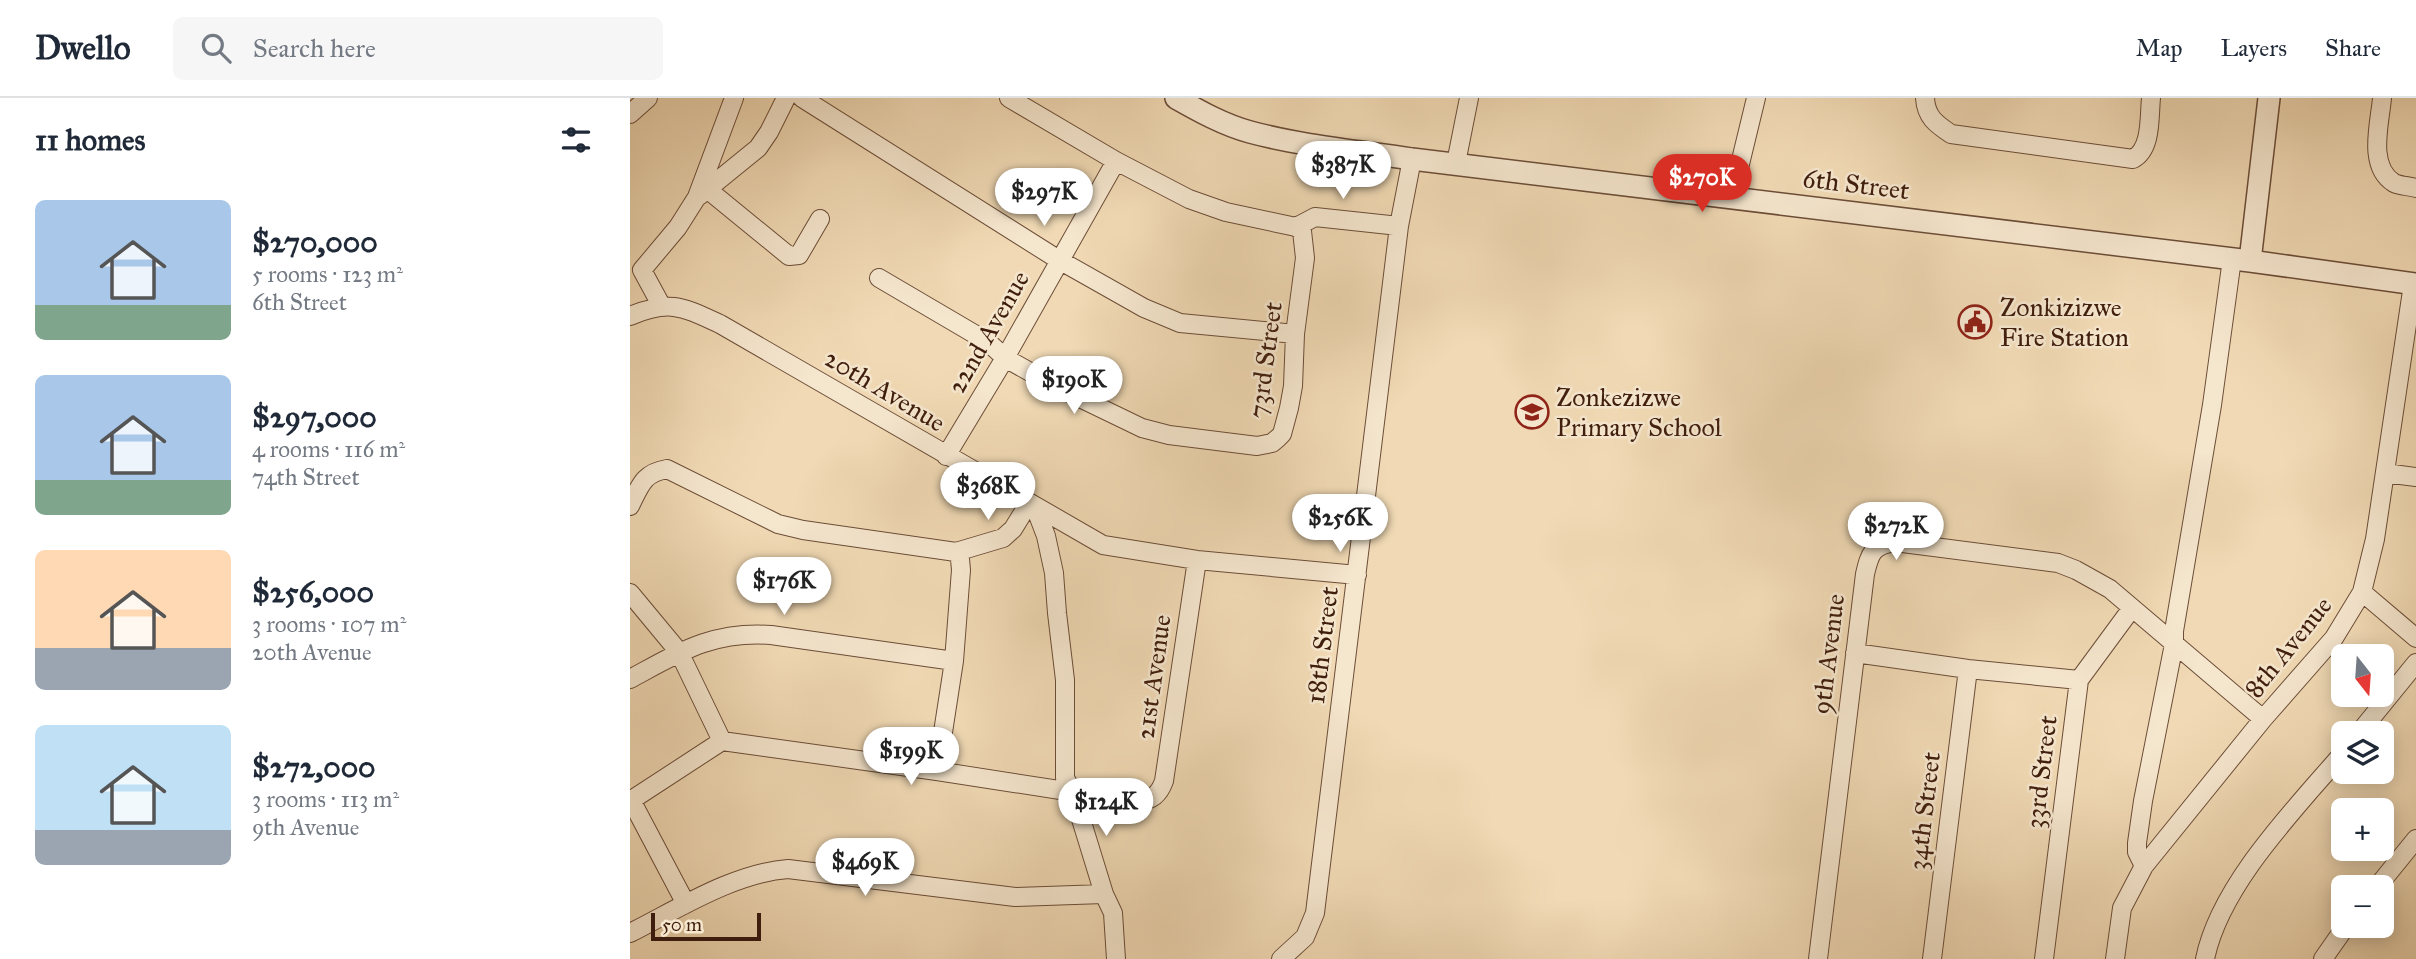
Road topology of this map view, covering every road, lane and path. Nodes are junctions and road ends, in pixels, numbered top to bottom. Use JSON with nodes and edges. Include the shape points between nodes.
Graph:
{"nodes":[{"id":1,"x":648,"y":98,"type":"edge"},
{"id":2,"x":734,"y":98,"type":"edge"},
{"id":3,"x":786,"y":98,"type":"edge"},
{"id":4,"x":802,"y":98,"type":"edge"},
{"id":5,"x":1009,"y":98,"type":"edge"},
{"id":6,"x":1176,"y":98,"type":"edge"},
{"id":7,"x":1469,"y":98,"type":"edge"},
{"id":8,"x":1756,"y":98,"type":"edge"},
{"id":9,"x":1925,"y":98,"type":"edge"},
{"id":10,"x":2151,"y":98,"type":"edge"},
{"id":11,"x":2269,"y":98,"type":"edge"},
{"id":12,"x":2382,"y":98,"type":"edge"},
{"id":13,"x":630,"y":114,"type":"edge"},
{"id":14,"x":1412,"y":159,"type":"junction"},
{"id":15,"x":1116,"y":161,"type":"junction"},
{"id":16,"x":1456,"y":163,"type":"junction"},
{"id":17,"x":2416,"y":188,"type":"edge"},
{"id":18,"x":702,"y":193,"type":"junction"},
{"id":19,"x":1732,"y":197,"type":"junction"},
{"id":20,"x":820,"y":219,"type":"dead end"},
{"id":21,"x":1399,"y":226,"type":"junction"},
{"id":22,"x":1296,"y":227,"type":"junction"},
{"id":23,"x":1059,"y":260,"type":"junction"},
{"id":24,"x":2241,"y":260,"type":"junction"},
{"id":25,"x":636,"y":265,"type":"edge"},
{"id":26,"x":879,"y":278,"type":"dead end"},
{"id":27,"x":2414,"y":284,"type":"edge"},
{"id":28,"x":661,"y":305,"type":"junction"},
{"id":29,"x":630,"y":316,"type":"edge"},
{"id":30,"x":1295,"y":334,"type":"junction"},
{"id":31,"x":1005,"y":358,"type":"junction"},
{"id":32,"x":946,"y":456,"type":"junction"},
{"id":33,"x":2385,"y":473,"type":"junction"},
{"id":34,"x":2416,"y":477,"type":"edge"},
{"id":35,"x":1032,"y":505,"type":"junction"},
{"id":36,"x":630,"y":506,"type":"edge"},
{"id":37,"x":956,"y":552,"type":"junction"},
{"id":38,"x":1197,"y":560,"type":"junction"},
{"id":39,"x":1357,"y":575,"type":"junction"},
{"id":40,"x":2362,"y":592,"type":"junction"},
{"id":41,"x":630,"y":593,"type":"edge"},
{"id":42,"x":2132,"y":608,"type":"junction"},
{"id":43,"x":2416,"y":638,"type":"edge"},
{"id":44,"x":2174,"y":644,"type":"junction"},
{"id":45,"x":679,"y":652,"type":"junction"},
{"id":46,"x":1855,"y":653,"type":"junction"},
{"id":47,"x":954,"y":661,"type":"junction"},
{"id":48,"x":2416,"y":663,"type":"edge"},
{"id":49,"x":1968,"y":669,"type":"junction"},
{"id":50,"x":630,"y":679,"type":"edge"},
{"id":51,"x":2079,"y":680,"type":"junction"},
{"id":52,"x":2263,"y":719,"type":"junction"},
{"id":53,"x":2369,"y":721,"type":"edge"},
{"id":54,"x":722,"y":741,"type":"junction"},
{"id":55,"x":2331,"y":766,"type":"edge"},
{"id":56,"x":937,"y":771,"type":"junction"},
{"id":57,"x":1073,"y":793,"type":"junction"},
{"id":58,"x":631,"y":801,"type":"edge"},
{"id":59,"x":2416,"y":839,"type":"edge"},
{"id":60,"x":2144,"y":866,"type":"junction"},
{"id":61,"x":2387,"y":875,"type":"edge"},
{"id":62,"x":1104,"y":894,"type":"junction"},
{"id":63,"x":686,"y":904,"type":"junction"},
{"id":64,"x":630,"y":933,"type":"edge"},
{"id":65,"x":2338,"y":938,"type":"edge"},
{"id":66,"x":1116,"y":959,"type":"edge"},
{"id":67,"x":1281,"y":959,"type":"edge"},
{"id":68,"x":1818,"y":959,"type":"edge"},
{"id":69,"x":1932,"y":959,"type":"edge"},
{"id":70,"x":2044,"y":959,"type":"edge"},
{"id":71,"x":2115,"y":959,"type":"edge"},
{"id":72,"x":2205,"y":959,"type":"edge"},
{"id":73,"x":2323,"y":959,"type":"edge"}],
"edges":[{"from":1,"to":13,"type":"street"},
{"from":2,"to":18,"type":"street"},
{"from":3,"to":18,"type":"street","via":[[758,148]]},
{"from":4,"to":23,"type":"street"},
{"from":5,"to":15,"type":"street"},
{"from":6,"to":14,"type":"street","name":"6th Street","via":[[1248,132]]},
{"from":7,"to":16,"type":"street"},
{"from":8,"to":19,"type":"street"},
{"from":9,"to":10,"type":"street","via":[[1928,115],[1951,134],[2133,159],[2146,145]]},
{"from":11,"to":24,"type":"street"},
{"from":12,"to":17,"type":"street","via":[[2377,156],[2381,167],[2396,184]]},
{"from":14,"to":16,"type":"street","name":"6th Street"},
{"from":14,"to":21,"type":"street","name":"18th Street"},
{"from":15,"to":22,"type":"street","via":[[1210,207]]},
{"from":15,"to":23,"type":"street","name":"22nd Avenue"},
{"from":16,"to":19,"type":"street","name":"6th Street"},
{"from":18,"to":20,"type":"street","via":[[789,256],[799,255]]},
{"from":18,"to":25,"type":"street","via":[[684,220]]},
{"from":19,"to":24,"type":"street","name":"6th Street"},
{"from":21,"to":22,"type":"street","via":[[1315,217]]},
{"from":21,"to":39,"type":"street","name":"18th Street"},
{"from":22,"to":30,"type":"street","name":"73rd Street","via":[[1302,231],[1305,258]]},
{"from":23,"to":30,"type":"street","via":[[1180,323]]},
{"from":23,"to":31,"type":"street","name":"22nd Avenue"},
{"from":24,"to":27,"type":"street","name":"6th Street"},
{"from":24,"to":44,"type":"street","via":[[2212,405]]},
{"from":25,"to":28,"type":"street"},
{"from":26,"to":31,"type":"street","name":"73rd Street","via":[[988,342]]},
{"from":27,"to":33,"type":"street","name":"8th Avenue"},
{"from":28,"to":29,"type":"street"},
{"from":28,"to":32,"type":"street","name":"20th Avenue","via":[[695,312],[720,324]]},
{"from":30,"to":31,"type":"street","name":"73rd Street","via":[[1293,386],[1282,434],[1272,443],[1257,446],[1142,429]]},
{"from":31,"to":32,"type":"street","name":"22nd Avenue"},
{"from":32,"to":35,"type":"street","name":"20th Avenue"},
{"from":33,"to":34,"type":"street"},
{"from":33,"to":40,"type":"street","name":"8th Avenue"},
{"from":35,"to":37,"type":"street","via":[[1003,538]]},
{"from":35,"to":38,"type":"street","name":"20th Avenue","via":[[1104,545]]},
{"from":35,"to":57,"type":"street","via":[[1052,557],[1065,680],[1065,779]]},
{"from":36,"to":37,"type":"street","via":[[643,480],[667,468],[778,524]]},
{"from":37,"to":47,"type":"street","via":[[961,570]]},
{"from":38,"to":39,"type":"street","name":"20th Avenue"},
{"from":38,"to":57,"type":"street","name":"21st Avenue","via":[[1160,791],[1137,802]]},
{"from":39,"to":67,"type":"street","name":"18th Street","via":[[1315,913],[1305,937]]},
{"from":40,"to":43,"type":"street"},
{"from":40,"to":52,"type":"street","name":"8th Avenue","via":[[2334,638]]},
{"from":41,"to":45,"type":"street"},
{"from":42,"to":44,"type":"street","name":"9th Avenue"},
{"from":42,"to":46,"type":"street","name":"9th Avenue","via":[[2110,589],[2058,563],[1882,544],[1874,550],[1865,574]]},
{"from":42,"to":51,"type":"street","name":"33rd Street"},
{"from":44,"to":52,"type":"street","name":"9th Avenue"},
{"from":44,"to":60,"type":"street","via":[[2140,822],[2137,852]]},
{"from":45,"to":47,"type":"street","via":[[748,633]]},
{"from":45,"to":50,"type":"street"},
{"from":45,"to":54,"type":"street"},
{"from":46,"to":49,"type":"street"},
{"from":46,"to":68,"type":"street","name":"9th Avenue"},
{"from":47,"to":56,"type":"street"},
{"from":48,"to":53,"type":"street"},
{"from":49,"to":51,"type":"street"},
{"from":49,"to":69,"type":"street","name":"34th Street"},
{"from":51,"to":70,"type":"street","name":"33rd Street"},
{"from":52,"to":60,"type":"street","name":"8th Avenue"},
{"from":54,"to":56,"type":"street","name":"21st Avenue"},
{"from":54,"to":58,"type":"street"},
{"from":55,"to":72,"type":"street","via":[[2242,879],[2210,937]]},
{"from":56,"to":57,"type":"street","name":"21st Avenue"},
{"from":57,"to":62,"type":"street"},
{"from":58,"to":63,"type":"street"},
{"from":59,"to":61,"type":"street"},
{"from":60,"to":71,"type":"street","name":"8th Avenue","via":[[2122,908]]},
{"from":62,"to":63,"type":"street","via":[[1015,897],[788,869],[751,876]]},
{"from":62,"to":66,"type":"street","via":[[1113,913]]},
{"from":63,"to":64,"type":"street"},
{"from":65,"to":73,"type":"street"}]}
